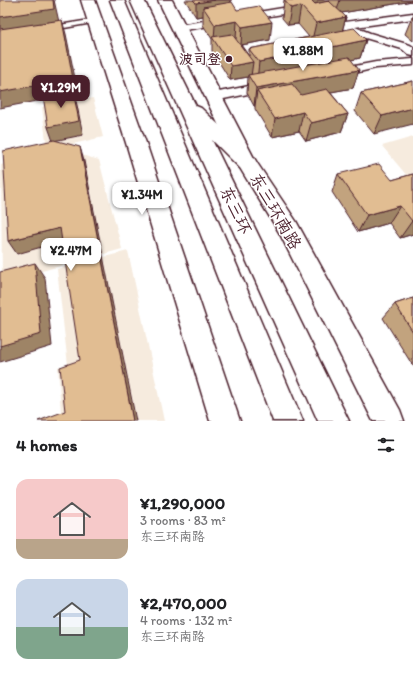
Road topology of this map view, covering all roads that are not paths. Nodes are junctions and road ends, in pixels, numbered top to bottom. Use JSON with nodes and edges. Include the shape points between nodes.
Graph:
{"nodes":[{"id":1,"x":88,"y":0,"type":"edge"},
{"id":2,"x":116,"y":0,"type":"edge"},
{"id":3,"x":137,"y":0,"type":"edge"},
{"id":4,"x":164,"y":0,"type":"edge"},
{"id":5,"x":303,"y":0,"type":"edge"},
{"id":6,"x":147,"y":11,"type":"edge"},
{"id":7,"x":316,"y":12,"type":"junction"},
{"id":8,"x":413,"y":16,"type":"edge"},
{"id":9,"x":96,"y":21,"type":"junction"},
{"id":10,"x":343,"y":25,"type":"junction"},
{"id":11,"x":180,"y":28,"type":"junction"},
{"id":12,"x":47,"y":29,"type":"edge"},
{"id":13,"x":413,"y":53,"type":"edge"},
{"id":14,"x":413,"y":62,"type":"edge"},
{"id":15,"x":330,"y":74,"type":"edge"},
{"id":16,"x":276,"y":85,"type":"edge"},
{"id":17,"x":214,"y":97,"type":"junction"},
{"id":18,"x":186,"y":102,"type":"junction"},
{"id":19,"x":247,"y":163,"type":"junction"},
{"id":20,"x":225,"y":421,"type":"edge"},
{"id":21,"x":288,"y":421,"type":"edge"},
{"id":22,"x":334,"y":421,"type":"edge"},
{"id":23,"x":389,"y":421,"type":"edge"}],
"edges":[{"from":1,"to":9,"type":"main road"},
{"from":2,"to":21,"type":"main road","name":"东三环"},
{"from":3,"to":6,"type":"main road","name":"东三环"},
{"from":4,"to":11,"type":"main road","name":"东三环南路"},
{"from":5,"to":7,"type":"street"},
{"from":6,"to":18,"type":"main road","name":"东三环"},
{"from":7,"to":10,"type":"street","via":[[328,15]]},
{"from":7,"to":11,"type":"street","via":[[301,8]]},
{"from":8,"to":10,"type":"street"},
{"from":9,"to":12,"type":"lane"},
{"from":9,"to":20,"type":"main road"},
{"from":10,"to":13,"type":"street","via":[[406,47]]},
{"from":11,"to":17,"type":"main road","name":"东三环南路"},
{"from":14,"to":15,"type":"street","via":[[376,65]]},
{"from":16,"to":17,"type":"street"},
{"from":17,"to":19,"type":"main road","name":"东三环南路"},
{"from":18,"to":19,"type":"main road"},
{"from":18,"to":22,"type":"main road","name":"东三环"},
{"from":19,"to":23,"type":"main road","name":"东三环南路","via":[[288,228]]}]}
